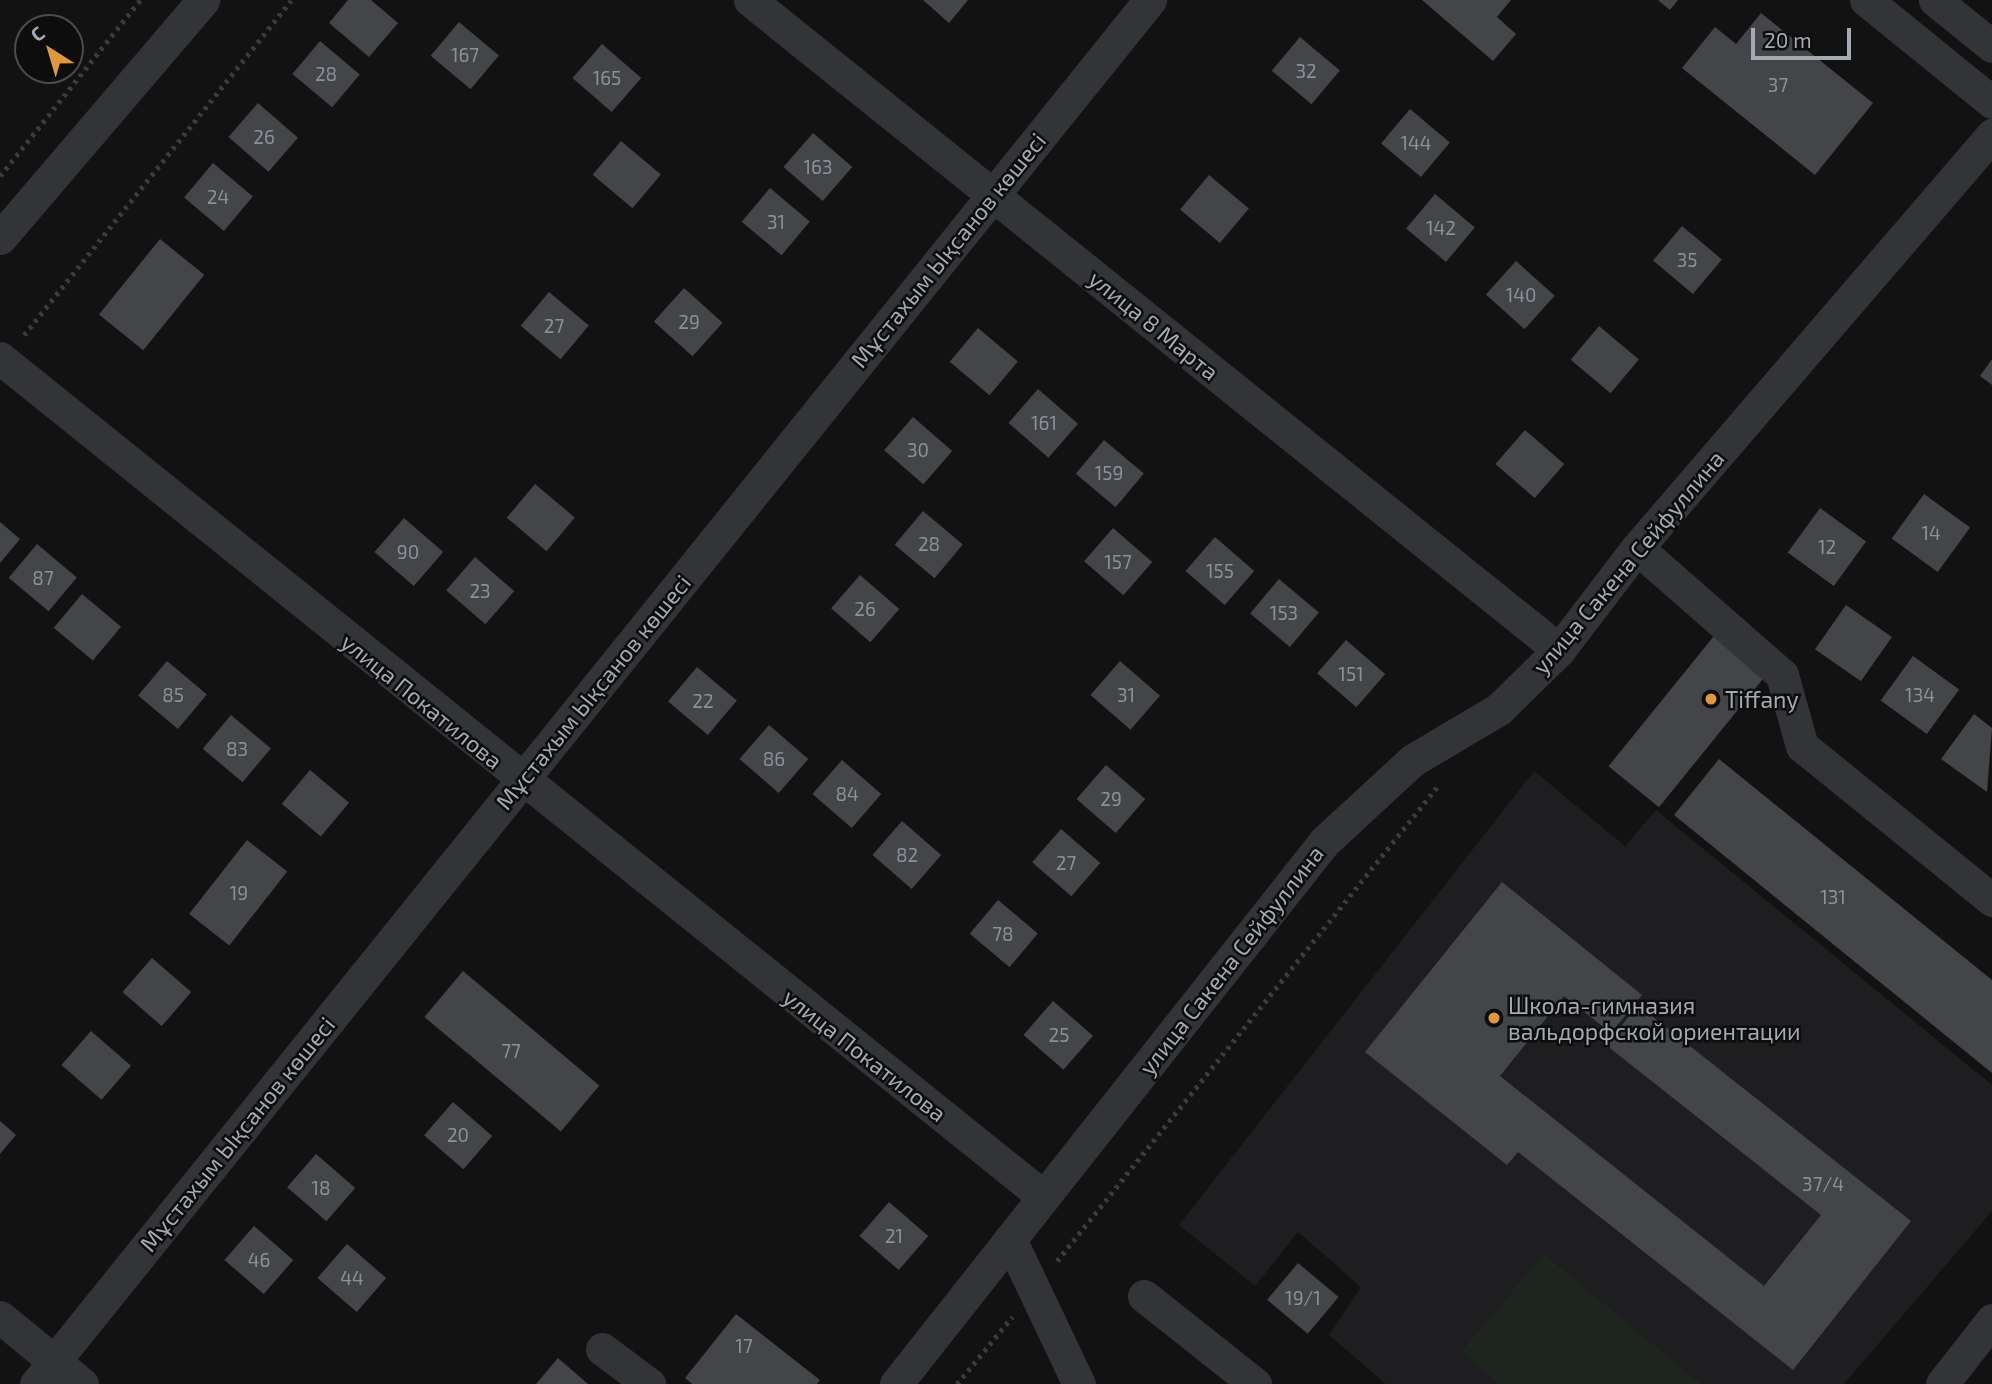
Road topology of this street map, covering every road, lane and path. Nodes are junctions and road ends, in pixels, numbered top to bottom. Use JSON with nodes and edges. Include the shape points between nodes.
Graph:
{"nodes":[{"id":1,"x":140,"y":0,"type":"edge"},
{"id":2,"x":203,"y":0,"type":"edge"},
{"id":3,"x":290,"y":0,"type":"edge"},
{"id":4,"x":750,"y":0,"type":"edge"},
{"id":5,"x":1150,"y":0,"type":"edge"},
{"id":6,"x":1866,"y":0,"type":"edge"},
{"id":7,"x":1935,"y":0,"type":"edge"},
{"id":8,"x":1992,"y":46,"type":"edge"},
{"id":9,"x":1992,"y":102,"type":"edge"},
{"id":10,"x":1992,"y":135,"type":"edge"},
{"id":11,"x":0,"y":176,"type":"edge"},
{"id":12,"x":993,"y":195,"type":"junction"},
{"id":13,"x":0,"y":238,"type":"edge"},
{"id":14,"x":2,"y":360,"type":"edge"},
{"id":15,"x":1637,"y":548,"type":"junction"},
{"id":16,"x":1559,"y":650,"type":"junction"},
{"id":17,"x":521,"y":781,"type":"junction"},
{"id":18,"x":1439,"y":784,"type":"dead end"},
{"id":19,"x":1992,"y":900,"type":"edge"},
{"id":20,"x":1044,"y":1197,"type":"junction"},
{"id":21,"x":1010,"y":1239,"type":"junction"},
{"id":22,"x":1034,"y":1289,"type":"junction"},
{"id":23,"x":1144,"y":1296,"type":"dead end"},
{"id":24,"x":0,"y":1317,"type":"edge"},
{"id":25,"x":1992,"y":1320,"type":"edge"},
{"id":26,"x":602,"y":1349,"type":"dead end"},
{"id":27,"x":45,"y":1373,"type":"edge"},
{"id":28,"x":1950,"y":1382,"type":"edge"},
{"id":29,"x":82,"y":1384,"type":"edge"},
{"id":30,"x":649,"y":1384,"type":"edge"},
{"id":31,"x":896,"y":1384,"type":"edge"},
{"id":32,"x":957,"y":1384,"type":"edge"},
{"id":33,"x":1079,"y":1384,"type":"edge"},
{"id":34,"x":1255,"y":1384,"type":"edge"}],
"edges":[{"from":1,"to":11,"type":"path"},
{"from":2,"to":13,"type":"street"},
{"from":3,"to":14,"type":"path"},
{"from":4,"to":12,"type":"street","name":"улица 8 Марта"},
{"from":5,"to":12,"type":"street","name":"Мұстахым Ықсанов көшесі"},
{"from":6,"to":9,"type":"street"},
{"from":7,"to":8,"type":"street"},
{"from":10,"to":15,"type":"street","name":"улица Сакена Сейфуллина"},
{"from":12,"to":16,"type":"street","name":"улица 8 Марта"},
{"from":12,"to":17,"type":"street","name":"Мұстахым Ықсанов көшесі"},
{"from":14,"to":17,"type":"street","name":"улица Покатилова"},
{"from":15,"to":16,"type":"street","name":"улица Сакена Сейфуллина"},
{"from":15,"to":19,"type":"street","via":[[1782,676],[1802,746]]},
{"from":16,"to":20,"type":"street","name":"улица Сакена Сейфуллина","via":[[1499,709],[1413,760],[1324,842]]},
{"from":17,"to":20,"type":"street","name":"улица Покатилова"},
{"from":17,"to":27,"type":"street","name":"Мұстахым Ықсанов көшесі"},
{"from":18,"to":22,"type":"path"},
{"from":20,"to":21,"type":"street","name":"улица Сакена Сейфуллина"},
{"from":21,"to":22,"type":"street"},
{"from":21,"to":31,"type":"street","name":"улица Сакена Сейфуллина"},
{"from":22,"to":32,"type":"path"},
{"from":22,"to":33,"type":"street"},
{"from":23,"to":34,"type":"street"},
{"from":24,"to":27,"type":"street"},
{"from":25,"to":28,"type":"street"},
{"from":26,"to":30,"type":"street"},
{"from":27,"to":29,"type":"street"}]}
